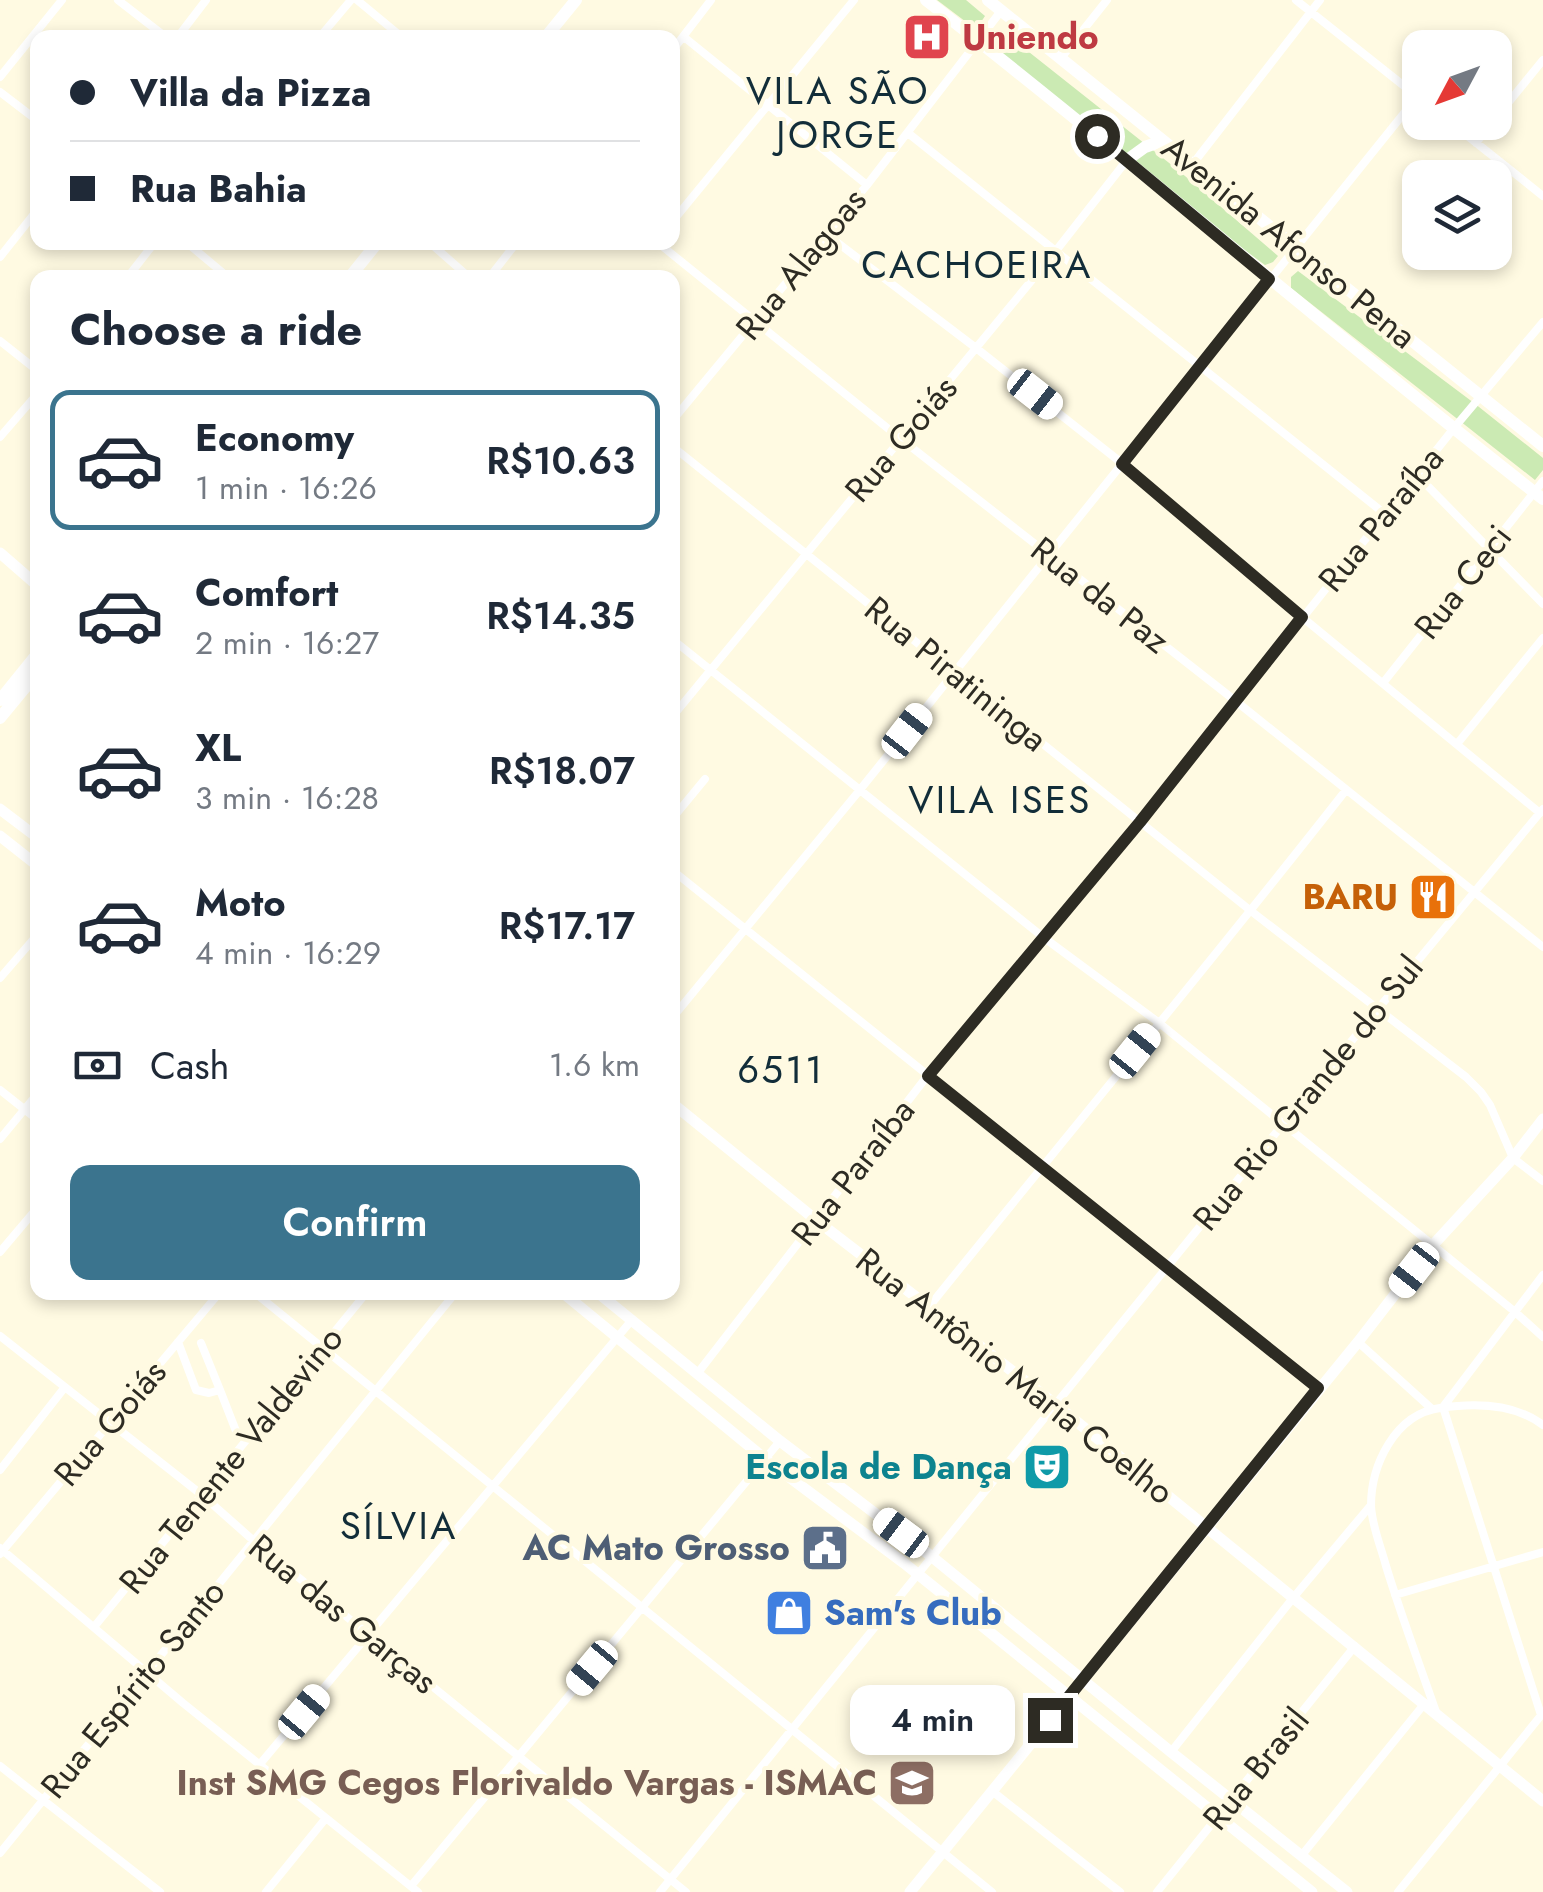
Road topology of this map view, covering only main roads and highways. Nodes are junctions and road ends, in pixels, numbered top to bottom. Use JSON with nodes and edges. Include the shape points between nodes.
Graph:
{"nodes":[{"id":1,"x":576,"y":0,"type":"edge"},
{"id":2,"x":926,"y":0,"type":"edge"},
{"id":3,"x":988,"y":0,"type":"edge"},
{"id":4,"x":551,"y":30,"type":"edge"},
{"id":5,"x":1162,"y":140,"type":"junction"},
{"id":6,"x":1127,"y":160,"type":"junction"},
{"id":7,"x":372,"y":250,"type":"edge"},
{"id":8,"x":355,"y":270,"type":"edge"},
{"id":9,"x":1543,"y":446,"type":"edge"},
{"id":10,"x":1540,"y":490,"type":"edge"},
{"id":11,"x":0,"y":553,"type":"edge"},
{"id":12,"x":30,"y":579,"type":"edge"},
{"id":13,"x":30,"y":663,"type":"edge"},
{"id":14,"x":30,"y":682,"type":"edge"},
{"id":15,"x":0,"y":700,"type":"edge"},
{"id":16,"x":0,"y":718,"type":"edge"},
{"id":17,"x":1,"y":810,"type":"edge"},
{"id":18,"x":30,"y":832,"type":"edge"},
{"id":19,"x":0,"y":836,"type":"edge"},
{"id":20,"x":30,"y":860,"type":"edge"},
{"id":21,"x":680,"y":1110,"type":"edge"},
{"id":22,"x":1543,"y":1119,"type":"edge"},
{"id":23,"x":572,"y":1300,"type":"edge"},
{"id":24,"x":607,"y":1300,"type":"edge"},
{"id":25,"x":1207,"y":1526,"type":"junction"},
{"id":26,"x":1084,"y":1679,"type":"junction"},
{"id":27,"x":1070,"y":1696,"type":"junction"},
{"id":28,"x":1543,"y":1800,"type":"edge"},
{"id":29,"x":910,"y":1892,"type":"edge"},
{"id":30,"x":1312,"y":1892,"type":"edge"},
{"id":31,"x":1347,"y":1892,"type":"edge"}],
"edges":[{"from":1,"to":4,"type":"main road"},
{"from":2,"to":6,"type":"main road","name":"Avenida Afonso Pena"},
{"from":3,"to":5,"type":"main road","name":"Avenida Afonso Pena"},
{"from":5,"to":6,"type":"main road"},
{"from":5,"to":9,"type":"main road","name":"Avenida Afonso Pena"},
{"from":6,"to":10,"type":"main road","name":"Avenida Afonso Pena","via":[[1454,428]]},
{"from":7,"to":8,"type":"main road"},
{"from":11,"to":12,"type":"main road"},
{"from":13,"to":15,"type":"main road"},
{"from":14,"to":16,"type":"main road"},
{"from":17,"to":18,"type":"main road"},
{"from":19,"to":20,"type":"main road"},
{"from":21,"to":25,"type":"main road","name":"Rua Antônio Maria Coelho"},
{"from":22,"to":25,"type":"main road"},
{"from":23,"to":27,"type":"main road"},
{"from":24,"to":26,"type":"main road"},
{"from":25,"to":26,"type":"main road"},
{"from":25,"to":28,"type":"main road","name":"Rua Antônio Maria Coelho"},
{"from":26,"to":27,"type":"main road"},
{"from":26,"to":31,"type":"main road"},
{"from":27,"to":29,"type":"main road"},
{"from":27,"to":30,"type":"main road"}]}
